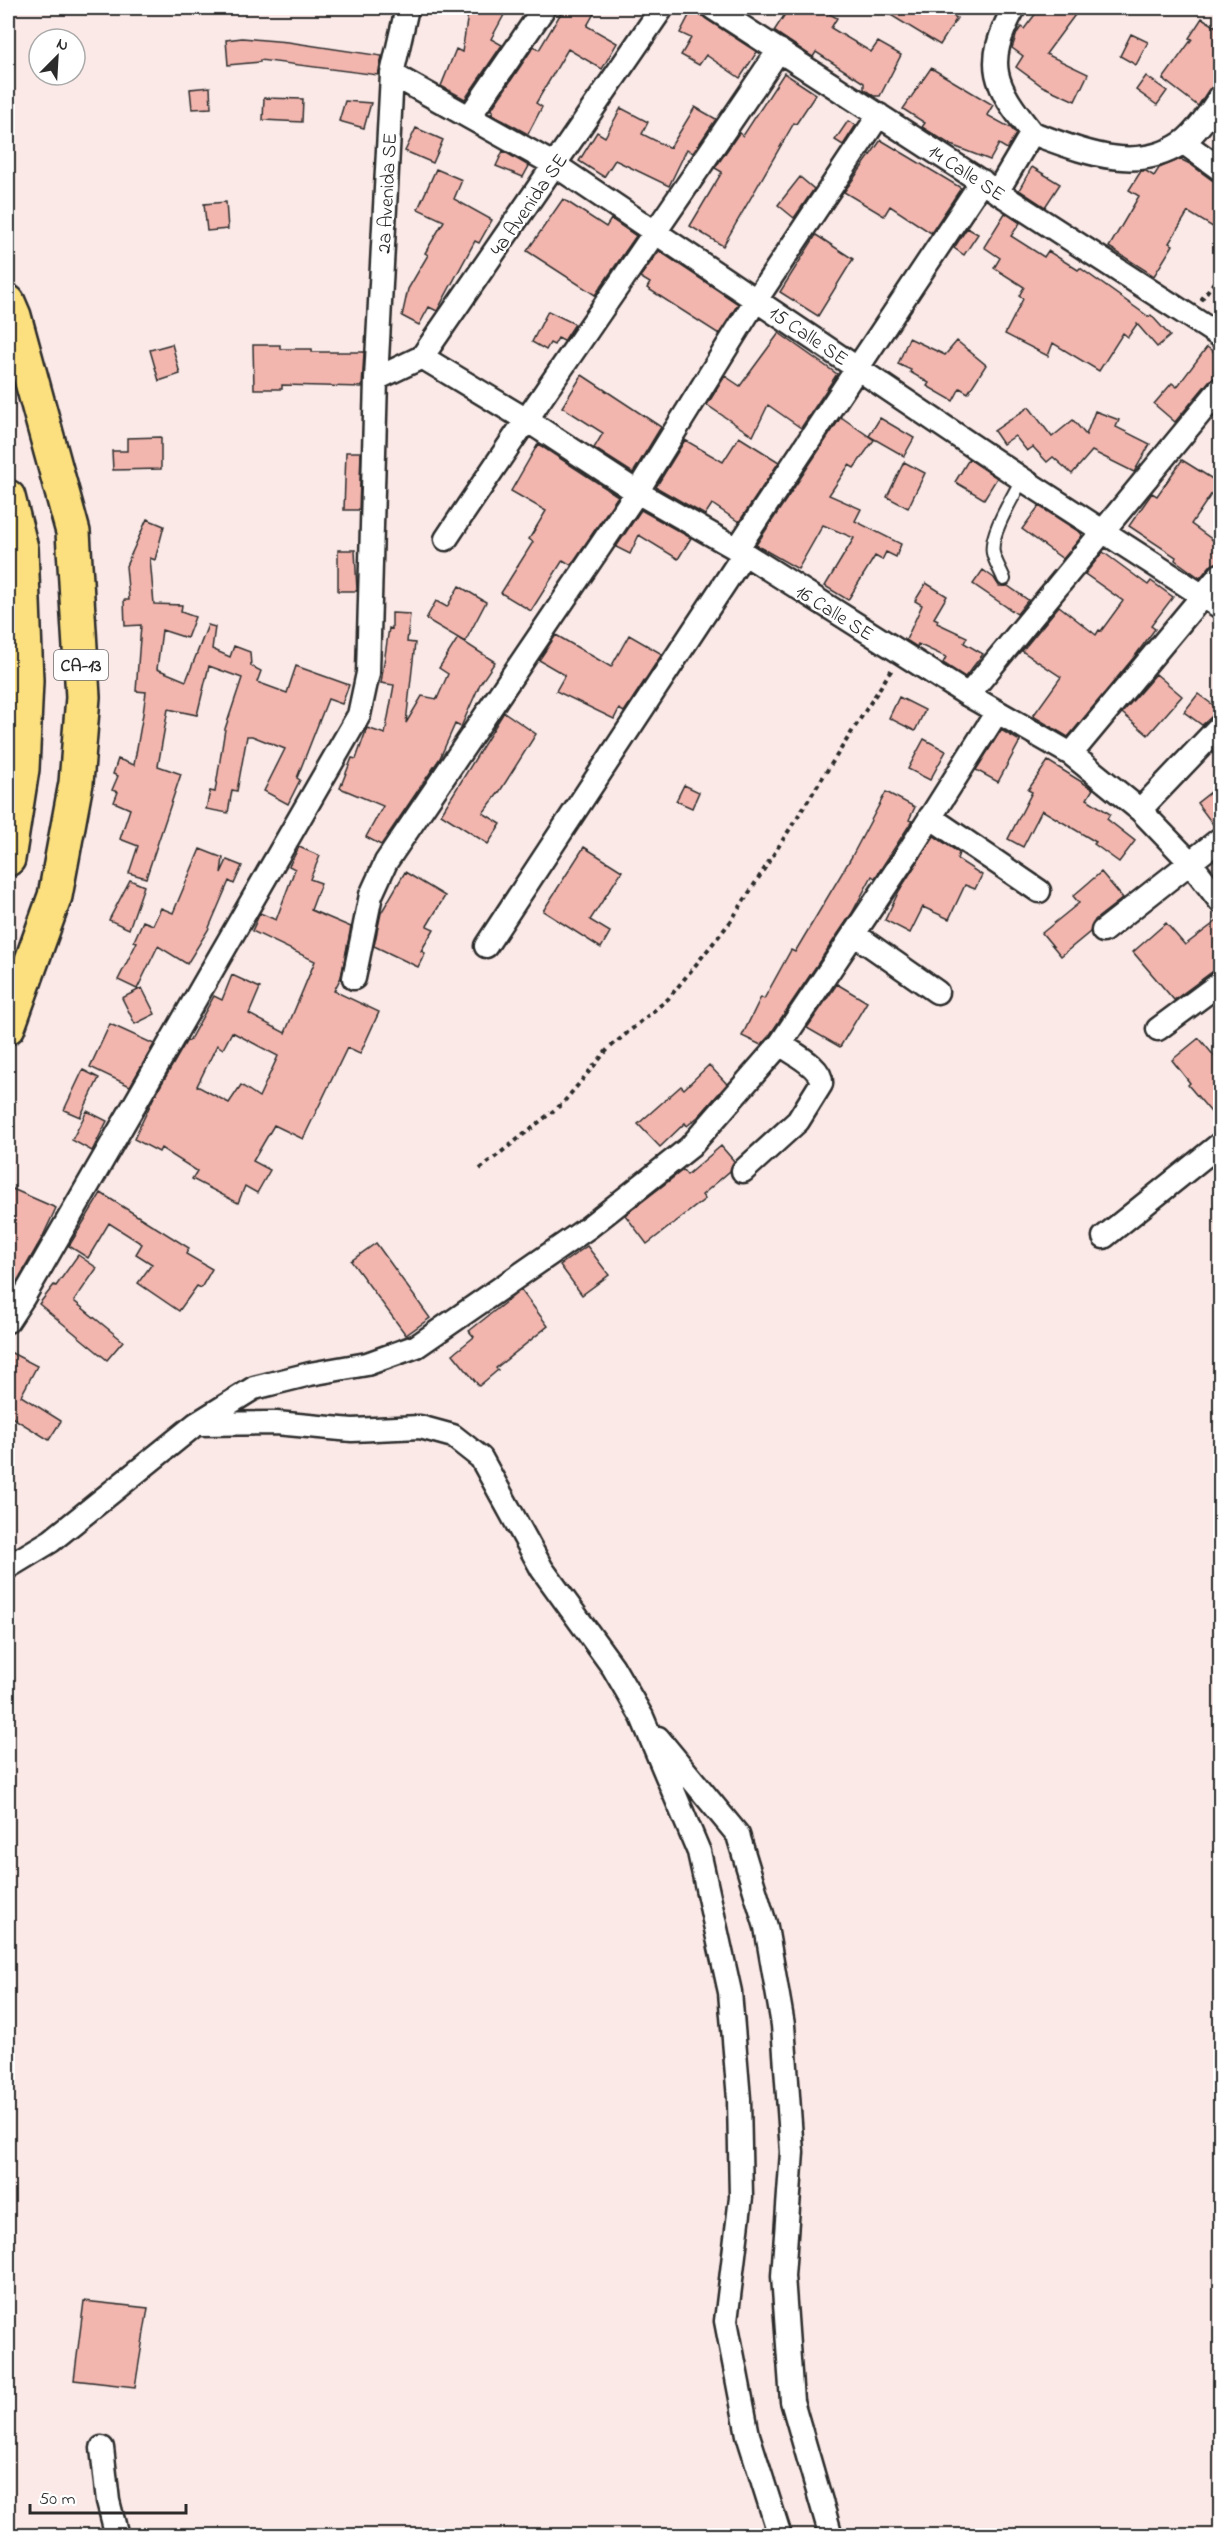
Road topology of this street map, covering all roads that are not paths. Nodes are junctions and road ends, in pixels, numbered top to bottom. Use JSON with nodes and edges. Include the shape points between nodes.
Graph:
{"nodes":[{"id":1,"x":407,"y":8,"type":"edge"},
{"id":2,"x":544,"y":8,"type":"edge"},
{"id":3,"x":662,"y":8,"type":"edge"},
{"id":4,"x":713,"y":8,"type":"edge"},
{"id":5,"x":1007,"y":10,"type":"edge"},
{"id":6,"x":779,"y":50,"type":"junction"},
{"id":7,"x":392,"y":74,"type":"junction"},
{"id":8,"x":1221,"y":97,"type":"edge"},
{"id":9,"x":879,"y":115,"type":"junction"},
{"id":10,"x":470,"y":116,"type":"junction"},
{"id":11,"x":1032,"y":133,"type":"junction"},
{"id":12,"x":1183,"y":142,"type":"junction"},
{"id":13,"x":555,"y":165,"type":"junction"},
{"id":14,"x":1221,"y":169,"type":"edge"},
{"id":15,"x":989,"y":187,"type":"junction"},
{"id":16,"x":656,"y":233,"type":"junction"},
{"id":17,"x":756,"y":300,"type":"junction"},
{"id":18,"x":8,"y":302,"type":"edge"},
{"id":19,"x":1221,"y":336,"type":"edge"},
{"id":20,"x":422,"y":357,"type":"junction"},
{"id":21,"x":857,"y":367,"type":"junction"},
{"id":22,"x":376,"y":379,"type":"junction"},
{"id":23,"x":1221,"y":389,"type":"edge"},
{"id":24,"x":525,"y":419,"type":"junction"},
{"id":25,"x":1022,"y":479,"type":"junction"},
{"id":26,"x":637,"y":492,"type":"junction"},
{"id":27,"x":8,"y":496,"type":"edge"},
{"id":28,"x":1103,"y":532,"type":"junction"},
{"id":29,"x":446,"y":539,"type":"dead end"},
{"id":30,"x":740,"y":552,"type":"junction"},
{"id":31,"x":1221,"y":574,"type":"edge"},
{"id":32,"x":1004,"y":579,"type":"dead end"},
{"id":33,"x":1212,"y":600,"type":"edge"},
{"id":34,"x":968,"y":694,"type":"junction"},
{"id":35,"x":997,"y":712,"type":"junction"},
{"id":36,"x":1221,"y":726,"type":"edge"},
{"id":37,"x":1071,"y":754,"type":"junction"},
{"id":38,"x":1140,"y":810,"type":"junction"},
{"id":39,"x":930,"y":817,"type":"junction"},
{"id":40,"x":1221,"y":839,"type":"edge"},
{"id":41,"x":8,"y":859,"type":"edge"},
{"id":42,"x":1191,"y":862,"type":"junction"},
{"id":43,"x":1039,"y":891,"type":"dead end"},
{"id":44,"x":1221,"y":901,"type":"edge"},
{"id":45,"x":1103,"y":931,"type":"dead end"},
{"id":46,"x":854,"y":934,"type":"junction"},
{"id":47,"x":486,"y":946,"type":"dead end"},
{"id":48,"x":354,"y":978,"type":"dead end"},
{"id":49,"x":1221,"y":983,"type":"edge"},
{"id":50,"x":937,"y":992,"type":"dead end"},
{"id":51,"x":8,"y":1027,"type":"edge"},
{"id":52,"x":1158,"y":1029,"type":"dead end"},
{"id":53,"x":780,"y":1044,"type":"junction"},
{"id":54,"x":1221,"y":1144,"type":"edge"},
{"id":55,"x":742,"y":1171,"type":"dead end"},
{"id":56,"x":1104,"y":1237,"type":"dead end"},
{"id":57,"x":8,"y":1321,"type":"edge"},
{"id":58,"x":196,"y":1424,"type":"junction"},
{"id":59,"x":8,"y":1567,"type":"edge"},
{"id":60,"x":642,"y":1717,"type":"junction"},
{"id":61,"x":102,"y":2448,"type":"dead end"},
{"id":62,"x":117,"y":2535,"type":"edge"},
{"id":63,"x":780,"y":2535,"type":"edge"},
{"id":64,"x":831,"y":2535,"type":"edge"}],
"edges":[{"from":1,"to":7,"type":"street","name":"2a Avenida SE"},
{"from":2,"to":10,"type":"street"},
{"from":3,"to":13,"type":"street","name":"4a Avenida SE"},
{"from":4,"to":6,"type":"street","name":"14 Calle SE"},
{"from":5,"to":11,"type":"street","via":[[994,68],[1006,101]]},
{"from":6,"to":9,"type":"street","name":"14 Calle SE"},
{"from":6,"to":16,"type":"street"},
{"from":7,"to":10,"type":"street","name":"15 Calle SE"},
{"from":7,"to":22,"type":"street","name":"2a Avenida SE"},
{"from":8,"to":12,"type":"street"},
{"from":9,"to":15,"type":"street","name":"14 Calle SE"},
{"from":9,"to":17,"type":"street"},
{"from":10,"to":13,"type":"street","name":"15 Calle SE"},
{"from":11,"to":12,"type":"street","via":[[1097,156],[1134,160]]},
{"from":11,"to":15,"type":"street"},
{"from":12,"to":14,"type":"street"},
{"from":13,"to":16,"type":"street","name":"15 Calle SE"},
{"from":13,"to":20,"type":"street","name":"4a Avenida SE"},
{"from":15,"to":19,"type":"street","name":"14 Calle SE"},
{"from":15,"to":21,"type":"street"},
{"from":16,"to":17,"type":"street","name":"15 Calle SE"},
{"from":16,"to":24,"type":"street"},
{"from":17,"to":21,"type":"street","name":"15 Calle SE"},
{"from":17,"to":26,"type":"street"},
{"from":18,"to":51,"type":"highway","number":"CA-13","via":[[73,532],[83,697],[76,783],[55,896]]},
{"from":20,"to":22,"type":"street","name":"4a Avenida SE"},
{"from":20,"to":24,"type":"street","name":"16 Calle SE"},
{"from":21,"to":25,"type":"street","name":"15 Calle SE"},
{"from":21,"to":30,"type":"street"},
{"from":22,"to":57,"type":"street","name":"2a Avenida SE","via":[[368,673],[359,715]]},
{"from":23,"to":28,"type":"street"},
{"from":24,"to":26,"type":"street","name":"16 Calle SE"},
{"from":24,"to":29,"type":"street"},
{"from":25,"to":28,"type":"street","name":"15 Calle SE"},
{"from":25,"to":32,"type":"lane","via":[[993,544]]},
{"from":26,"to":30,"type":"street","name":"16 Calle SE"},
{"from":26,"to":48,"type":"street","via":[[386,862],[371,895]]},
{"from":27,"to":41,"type":"highway","number":"CA-13","via":[[21,548],[26,681],[22,769]]},
{"from":28,"to":33,"type":"street","name":"15 Calle SE"},
{"from":28,"to":34,"type":"street"},
{"from":30,"to":34,"type":"street","name":"16 Calle SE"},
{"from":30,"to":47,"type":"street"},
{"from":31,"to":33,"type":"street"},
{"from":33,"to":37,"type":"street"},
{"from":34,"to":35,"type":"street","name":"16 Calle SE"},
{"from":35,"to":37,"type":"street","name":"16 Calle SE"},
{"from":35,"to":39,"type":"street"},
{"from":36,"to":38,"type":"street"},
{"from":37,"to":38,"type":"street","name":"16 Calle SE"},
{"from":38,"to":42,"type":"street","name":"16 Calle SE"},
{"from":39,"to":43,"type":"street"},
{"from":39,"to":46,"type":"street"},
{"from":40,"to":42,"type":"street"},
{"from":42,"to":44,"type":"street","name":"16 Calle SE"},
{"from":42,"to":45,"type":"street"},
{"from":46,"to":50,"type":"street"},
{"from":46,"to":53,"type":"street"},
{"from":49,"to":52,"type":"street"},
{"from":53,"to":55,"type":"street","via":[[818,1071],[822,1084],[798,1121]]},
{"from":53,"to":58,"type":"street","via":[[690,1147],[589,1227],[417,1346],[367,1364],[254,1388]]},
{"from":54,"to":56,"type":"street"},
{"from":58,"to":59,"type":"street","via":[[51,1541]]},
{"from":58,"to":60,"type":"street","via":[[276,1424],[352,1430],[420,1427],[453,1436],[481,1458],[542,1569],[613,1667]]},
{"from":60,"to":63,"type":"street","via":[[699,1852],[730,1992],[740,2099],[741,2197],[726,2320],[748,2435]]},
{"from":60,"to":64,"type":"street","via":[[738,1834],[766,1927],[783,2025],[792,2152],[783,2276],[792,2401]]},
{"from":61,"to":62,"type":"street","via":[[108,2501]]}]}
